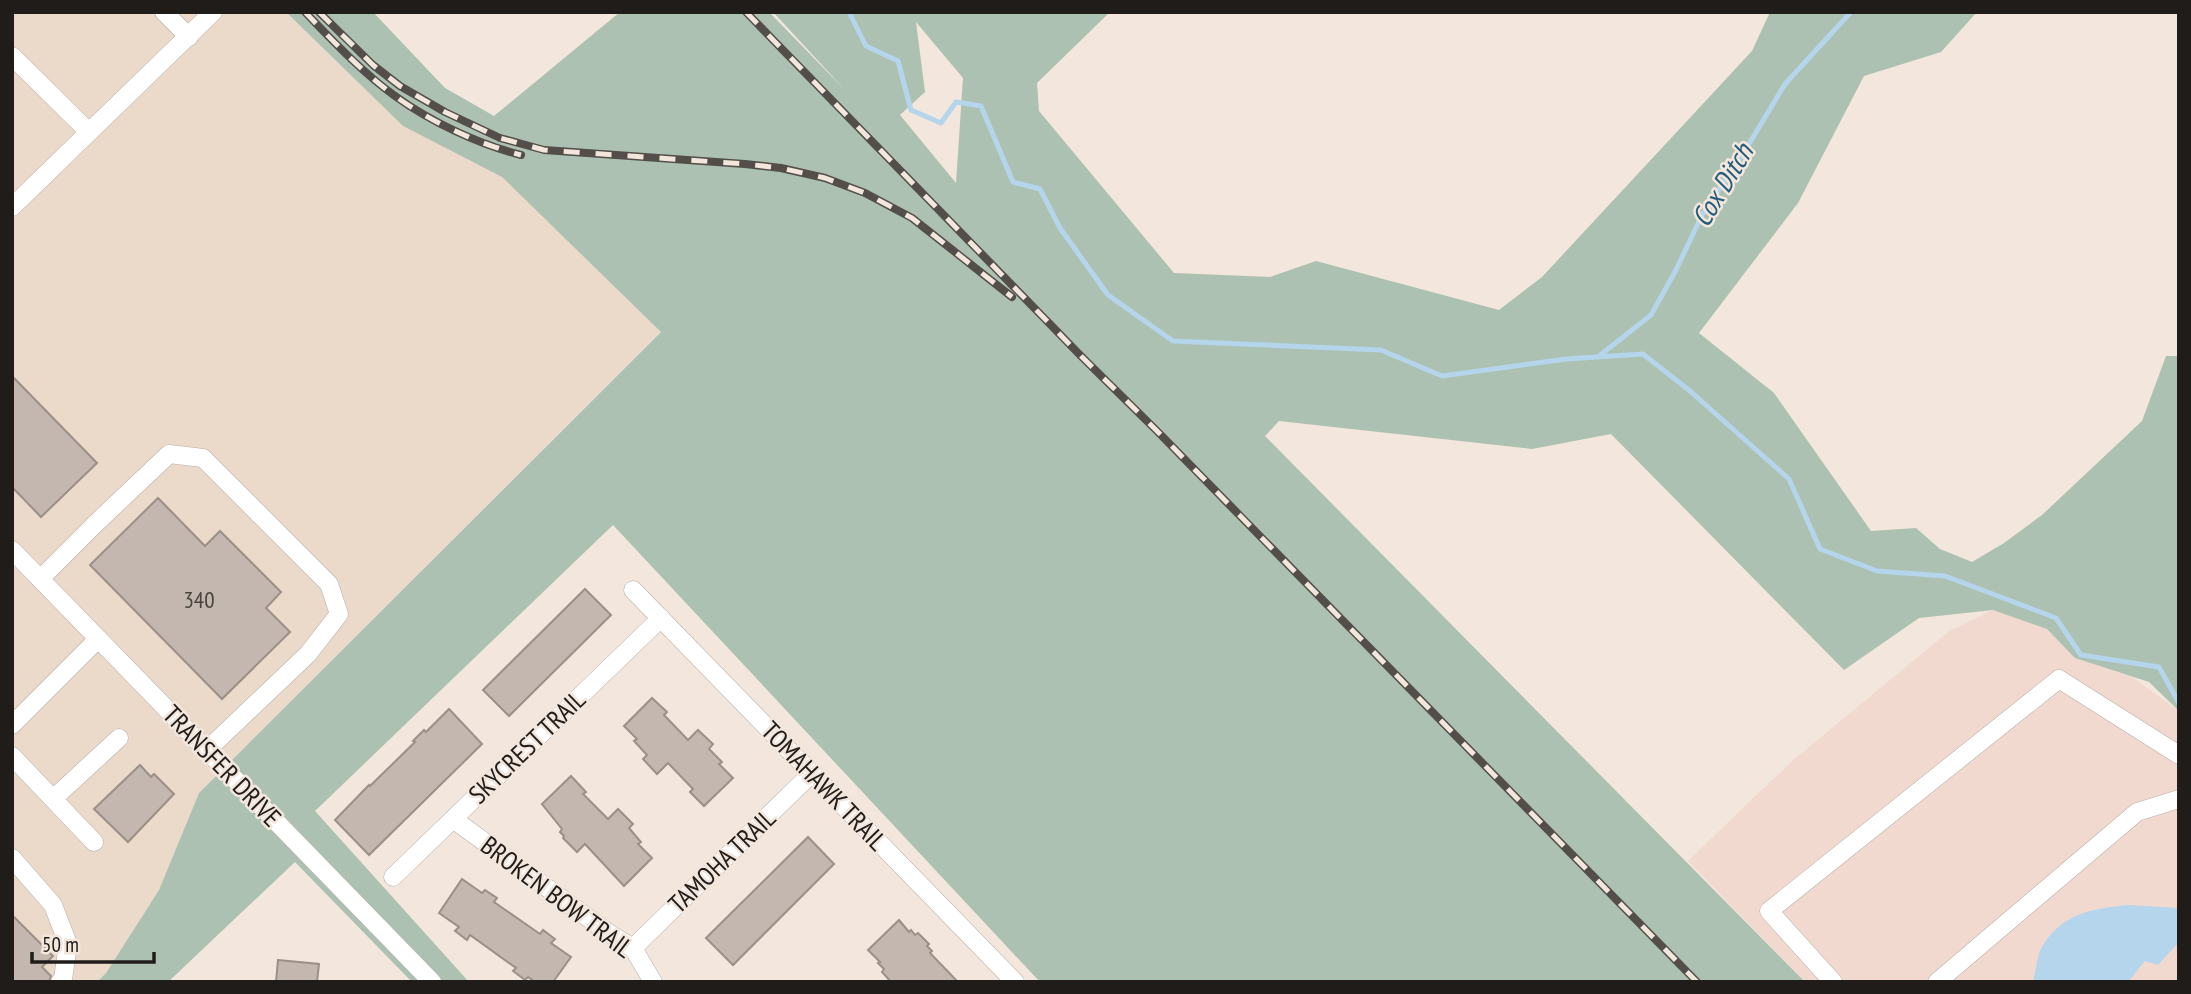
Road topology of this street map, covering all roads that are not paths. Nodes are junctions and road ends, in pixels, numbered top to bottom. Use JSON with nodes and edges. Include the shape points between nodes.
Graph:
{"nodes":[{"id":1,"x":164,"y":12,"type":"edge"},
{"id":2,"x":213,"y":12,"type":"edge"},
{"id":3,"x":188,"y":37,"type":"junction"},
{"id":4,"x":12,"y":56,"type":"edge"},
{"id":5,"x":89,"y":132,"type":"junction"},
{"id":6,"x":12,"y":207,"type":"edge"},
{"id":7,"x":12,"y":550,"type":"edge"},
{"id":8,"x":40,"y":579,"type":"junction"},
{"id":9,"x":634,"y":590,"type":"dead end"},
{"id":10,"x":661,"y":618,"type":"junction"},
{"id":11,"x":98,"y":639,"type":"junction"},
{"id":12,"x":12,"y":725,"type":"edge"},
{"id":13,"x":119,"y":738,"type":"dead end"},
{"id":14,"x":206,"y":751,"type":"junction"},
{"id":15,"x":2179,"y":755,"type":"edge"},
{"id":16,"x":12,"y":756,"type":"edge"},
{"id":17,"x":812,"y":773,"type":"junction"},
{"id":18,"x":53,"y":799,"type":"junction"},
{"id":19,"x":2179,"y":799,"type":"edge"},
{"id":20,"x":453,"y":819,"type":"junction"},
{"id":21,"x":94,"y":842,"type":"dead end"},
{"id":22,"x":12,"y":858,"type":"edge"},
{"id":23,"x":393,"y":877,"type":"dead end"},
{"id":24,"x":633,"y":948,"type":"junction"},
{"id":25,"x":60,"y":982,"type":"edge"},
{"id":26,"x":432,"y":982,"type":"edge"},
{"id":27,"x":653,"y":982,"type":"edge"},
{"id":28,"x":1015,"y":982,"type":"edge"},
{"id":29,"x":1833,"y":982,"type":"edge"},
{"id":30,"x":1937,"y":982,"type":"edge"}],
"edges":[{"from":1,"to":3,"type":"street"},
{"from":2,"to":3,"type":"street"},
{"from":3,"to":5,"type":"street"},
{"from":4,"to":5,"type":"street"},
{"from":5,"to":6,"type":"street"},
{"from":7,"to":8,"type":"street","name":"TRANSFER DRIVE"},
{"from":8,"to":11,"type":"street","name":"TRANSFER DRIVE"},
{"from":8,"to":14,"type":"street","via":[[169,454],[203,458],[329,584],[339,614],[308,654]]},
{"from":9,"to":10,"type":"street","name":"TOMAHAWK TRAIL"},
{"from":10,"to":17,"type":"street","name":"TOMAHAWK TRAIL"},
{"from":10,"to":20,"type":"street","name":"SKYCREST TRAIL"},
{"from":11,"to":12,"type":"street"},
{"from":11,"to":14,"type":"street","name":"TRANSFER DRIVE"},
{"from":13,"to":18,"type":"street"},
{"from":14,"to":26,"type":"street","name":"TRANSFER DRIVE"},
{"from":15,"to":29,"type":"street","via":[[2059,679],[1769,911]]},
{"from":16,"to":18,"type":"street"},
{"from":17,"to":24,"type":"street","name":"TAMOHA TRAIL"},
{"from":17,"to":28,"type":"street","name":"TOMAHAWK TRAIL"},
{"from":18,"to":21,"type":"street"},
{"from":19,"to":30,"type":"street","via":[[2137,813]]},
{"from":20,"to":23,"type":"street","name":"SKYCREST TRAIL"},
{"from":20,"to":24,"type":"street","name":"BROKEN BOW TRAIL"},
{"from":22,"to":25,"type":"street","via":[[53,905],[68,944]]},
{"from":24,"to":27,"type":"street","name":"BROKEN BOW TRAIL"}]}
